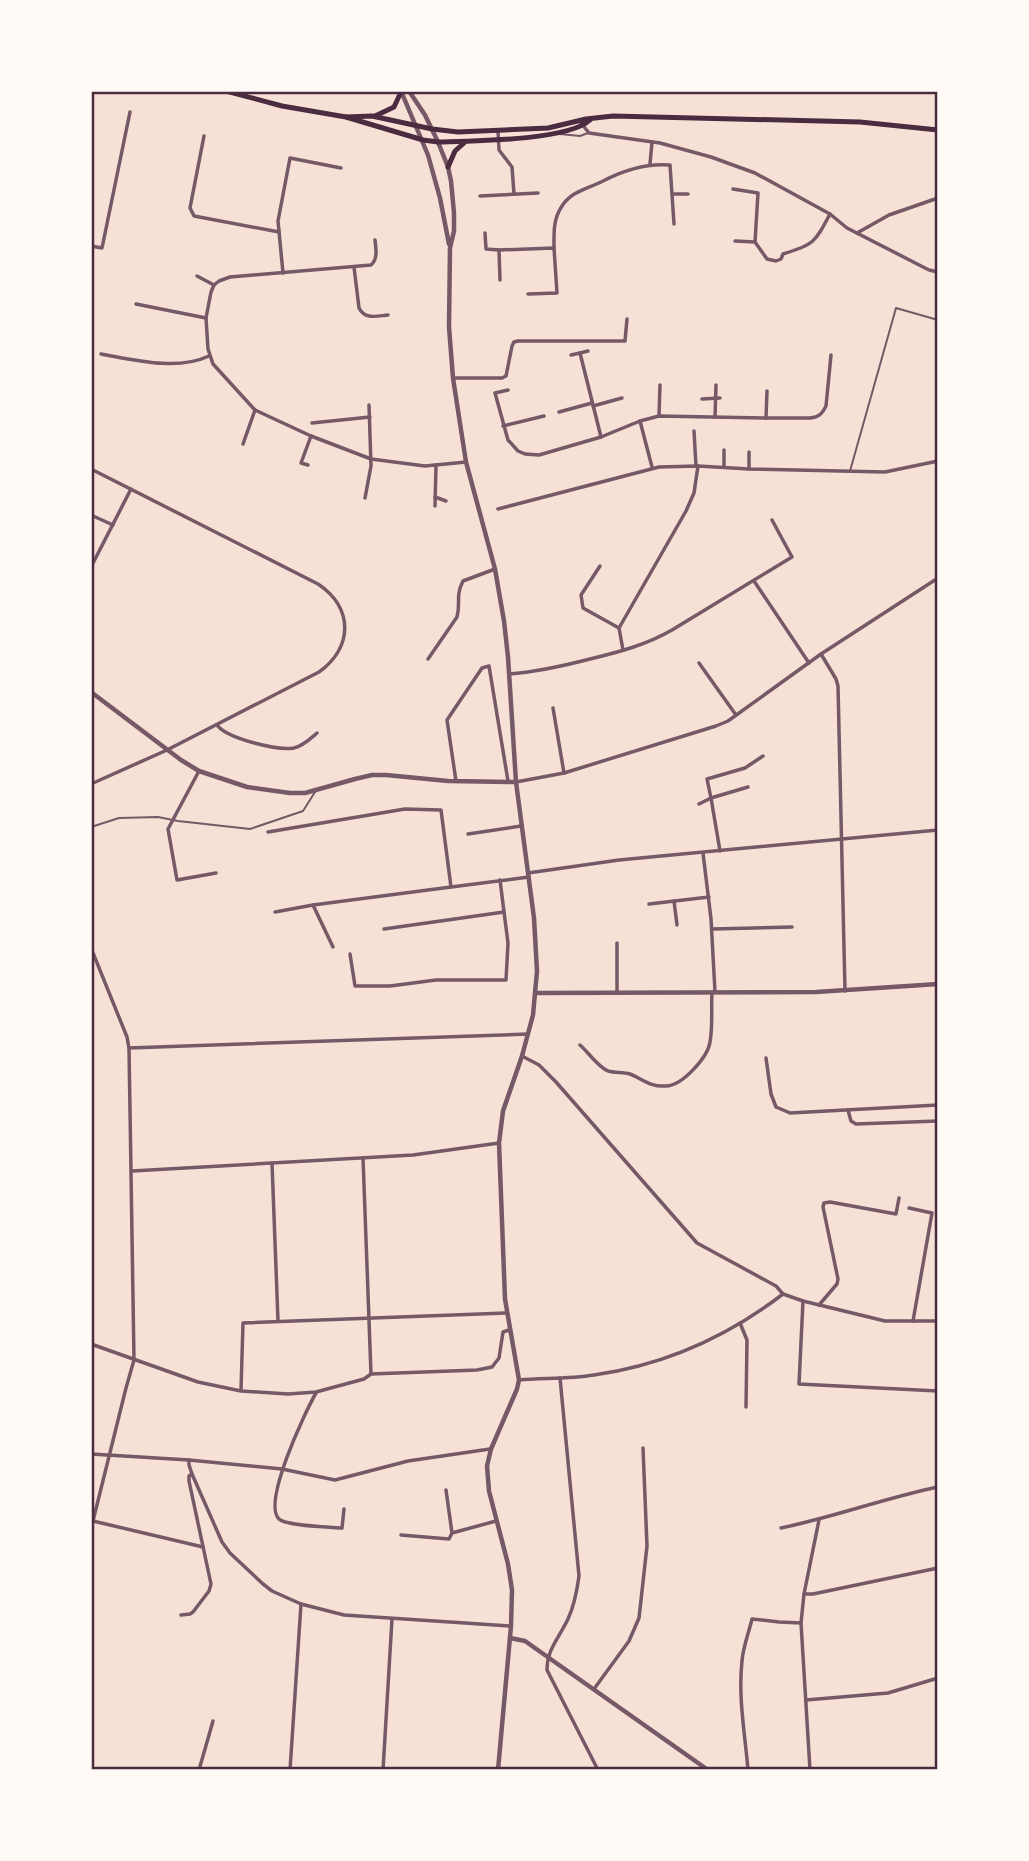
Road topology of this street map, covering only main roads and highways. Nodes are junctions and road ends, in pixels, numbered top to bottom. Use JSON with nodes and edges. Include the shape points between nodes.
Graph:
{"nodes":[{"id":1,"x":226,"y":91,"type":"edge"},
{"id":2,"x":401,"y":91,"type":"edge"},
{"id":3,"x":372,"y":116,"type":"junction"},
{"id":4,"x":346,"y":117,"type":"junction"},
{"id":5,"x":581,"y":123,"type":"junction"},
{"id":6,"x":938,"y":130,"type":"edge"},
{"id":7,"x":467,"y":141,"type":"junction"},
{"id":8,"x":448,"y":167,"type":"road end"}],
"edges":[{"from":1,"to":4,"type":"highway"},
{"from":2,"to":3,"type":"highway","via":[[394,107]]},
{"from":3,"to":4,"type":"highway"},
{"from":3,"to":5,"type":"highway","via":[[458,132]]},
{"from":4,"to":7,"type":"highway","via":[[423,140]]},
{"from":5,"to":6,"type":"highway","via":[[612,116],[847,121]]},
{"from":5,"to":7,"type":"highway","via":[[558,134]]},
{"from":7,"to":8,"type":"highway","via":[[455,151]]}]}
